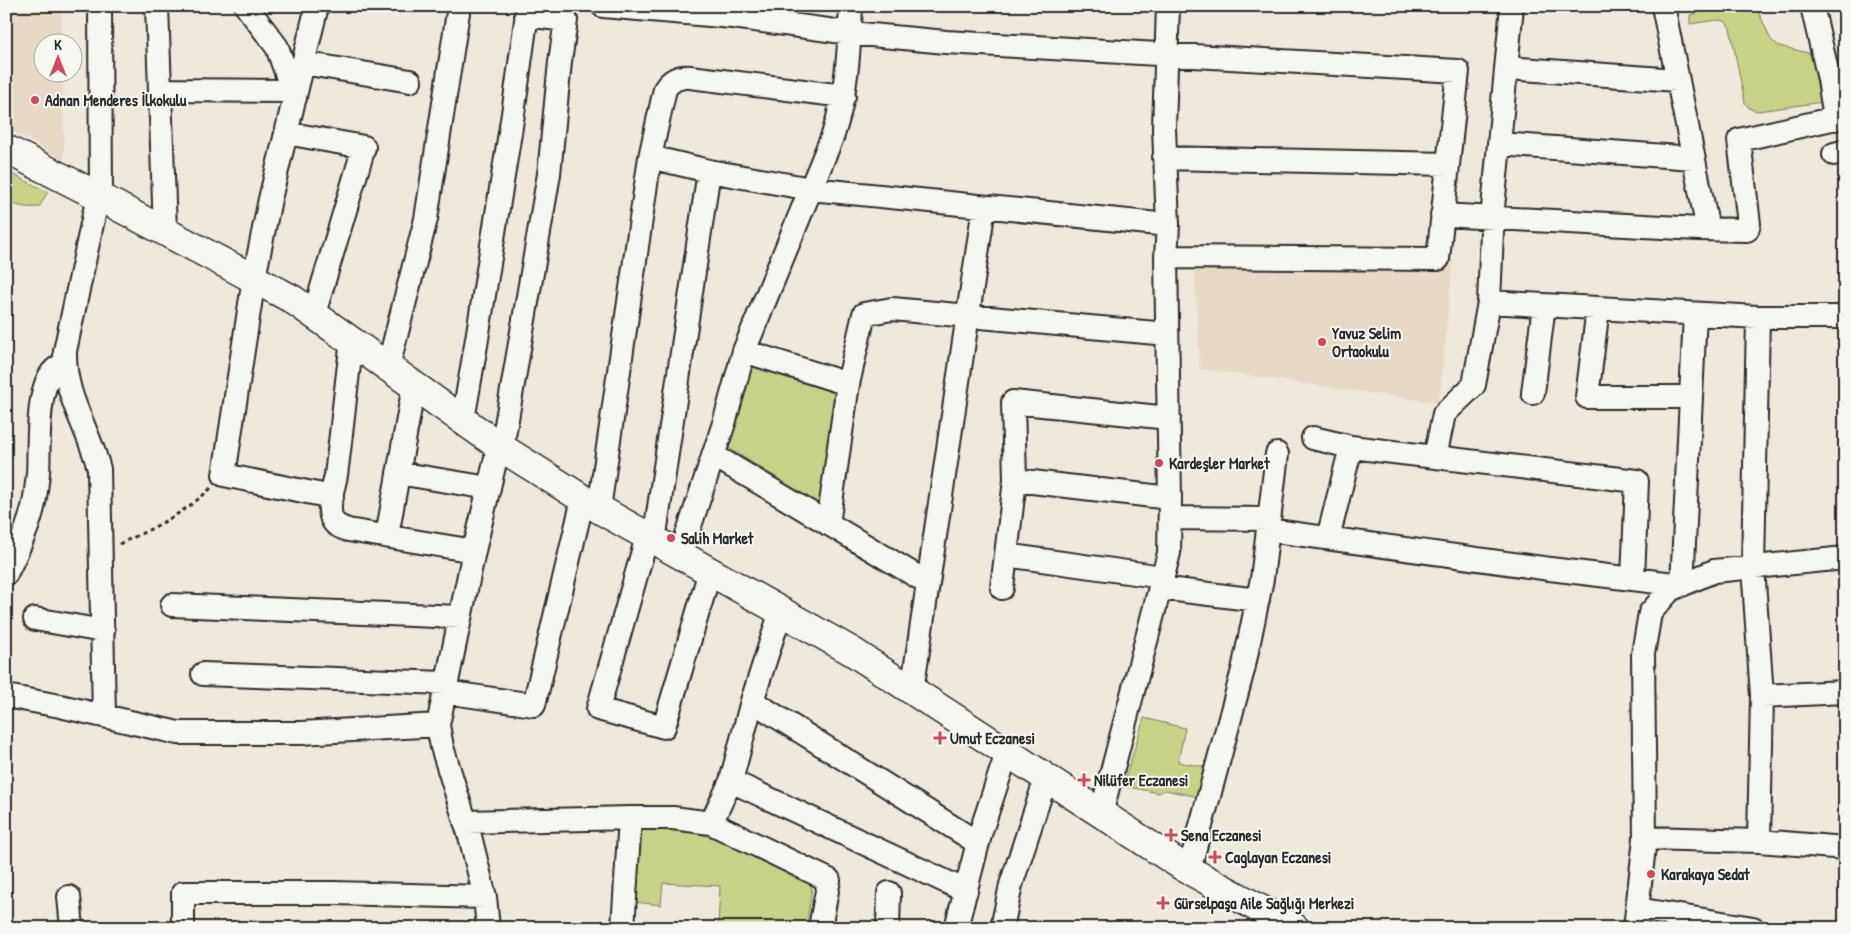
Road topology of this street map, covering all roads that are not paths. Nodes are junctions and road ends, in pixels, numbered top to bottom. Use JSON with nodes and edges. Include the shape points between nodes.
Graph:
{"nodes":[{"id":1,"x":100,"y":6,"type":"edge"},
{"id":2,"x":157,"y":6,"type":"edge"},
{"id":3,"x":246,"y":6,"type":"edge"},
{"id":4,"x":317,"y":6,"type":"edge"},
{"id":5,"x":459,"y":6,"type":"edge"},
{"id":6,"x":603,"y":6,"type":"edge"},
{"id":7,"x":851,"y":6,"type":"edge"},
{"id":8,"x":1168,"y":6,"type":"edge"},
{"id":9,"x":1512,"y":6,"type":"edge"},
{"id":10,"x":1663,"y":6,"type":"edge"},
{"id":11,"x":1812,"y":6,"type":"edge"},
{"id":12,"x":527,"y":11,"type":"edge"},
{"id":13,"x":568,"y":13,"type":"edge"},
{"id":14,"x":850,"y":33,"type":"junction"},
{"id":15,"x":1166,"y":55,"type":"junction"},
{"id":16,"x":303,"y":63,"type":"junction"},
{"id":17,"x":1506,"y":68,"type":"junction"},
{"id":18,"x":1677,"y":80,"type":"junction"},
{"id":19,"x":410,"y":81,"type":"dead end"},
{"id":20,"x":160,"y":90,"type":"junction"},
{"id":21,"x":294,"y":94,"type":"junction"},
{"id":22,"x":844,"y":96,"type":"junction"},
{"id":23,"x":1840,"y":117,"type":"edge"},
{"id":24,"x":286,"y":133,"type":"junction"},
{"id":25,"x":1499,"y":144,"type":"junction"},
{"id":26,"x":6,"y":149,"type":"edge"},
{"id":27,"x":650,"y":157,"type":"junction"},
{"id":28,"x":1164,"y":158,"type":"junction"},
{"id":29,"x":1693,"y":158,"type":"junction"},
{"id":30,"x":1448,"y":164,"type":"junction"},
{"id":31,"x":709,"y":171,"type":"junction"},
{"id":32,"x":811,"y":189,"type":"junction"},
{"id":33,"x":100,"y":197,"type":"junction"},
{"id":34,"x":984,"y":207,"type":"junction"},
{"id":35,"x":1442,"y":216,"type":"junction"},
{"id":36,"x":1493,"y":219,"type":"junction"},
{"id":37,"x":1168,"y":225,"type":"junction"},
{"id":38,"x":1698,"y":229,"type":"junction"},
{"id":39,"x":165,"y":231,"type":"junction"},
{"id":40,"x":1166,"y":257,"type":"junction"},
{"id":41,"x":254,"y":278,"type":"junction"},
{"id":42,"x":1489,"y":302,"type":"junction"},
{"id":43,"x":1544,"y":305,"type":"junction"},
{"id":44,"x":1598,"y":308,"type":"junction"},
{"id":45,"x":314,"y":314,"type":"junction"},
{"id":46,"x":1694,"y":314,"type":"junction"},
{"id":47,"x":968,"y":315,"type":"junction"},
{"id":48,"x":1758,"y":317,"type":"junction"},
{"id":49,"x":1845,"y":317,"type":"edge"},
{"id":50,"x":1167,"y":334,"type":"junction"},
{"id":51,"x":352,"y":341,"type":"junction"},
{"id":52,"x":744,"y":351,"type":"junction"},
{"id":53,"x":65,"y":365,"type":"junction"},
{"id":54,"x":388,"y":366,"type":"junction"},
{"id":55,"x":848,"y":384,"type":"junction"},
{"id":56,"x":414,"y":385,"type":"junction"},
{"id":57,"x":1533,"y":393,"type":"dead end"},
{"id":58,"x":1691,"y":396,"type":"junction"},
{"id":59,"x":1169,"y":418,"type":"junction"},
{"id":60,"x":463,"y":420,"type":"junction"},
{"id":61,"x":1314,"y":438,"type":"dead end"},
{"id":62,"x":500,"y":446,"type":"junction"},
{"id":63,"x":1351,"y":447,"type":"junction"},
{"id":64,"x":1277,"y":454,"type":"dead end"},
{"id":65,"x":713,"y":455,"type":"junction"},
{"id":66,"x":1435,"y":457,"type":"junction"},
{"id":67,"x":398,"y":473,"type":"junction"},
{"id":68,"x":1015,"y":480,"type":"junction"},
{"id":69,"x":489,"y":488,"type":"junction"},
{"id":70,"x":332,"y":497,"type":"junction"},
{"id":71,"x":591,"y":504,"type":"junction"},
{"id":72,"x":1170,"y":508,"type":"junction"},
{"id":73,"x":828,"y":524,"type":"junction"},
{"id":74,"x":1268,"y":525,"type":"junction"},
{"id":75,"x":387,"y":536,"type":"junction"},
{"id":76,"x":1328,"y":538,"type":"junction"},
{"id":77,"x":650,"y":539,"type":"junction"},
{"id":78,"x":474,"y":552,"type":"junction"},
{"id":79,"x":1006,"y":555,"type":"junction"},
{"id":80,"x":680,"y":556,"type":"junction"},
{"id":81,"x":1845,"y":558,"type":"edge"},
{"id":82,"x":9,"y":561,"type":"edge"},
{"id":83,"x":1753,"y":567,"type":"junction"},
{"id":84,"x":710,"y":571,"type":"junction"},
{"id":85,"x":1632,"y":579,"type":"junction"},
{"id":86,"x":1161,"y":582,"type":"junction"},
{"id":87,"x":928,"y":583,"type":"junction"},
{"id":88,"x":1682,"y":585,"type":"junction"},
{"id":89,"x":1002,"y":588,"type":"dead end"},
{"id":90,"x":1258,"y":600,"type":"junction"},
{"id":91,"x":172,"y":605,"type":"dead end"},
{"id":92,"x":781,"y":611,"type":"junction"},
{"id":93,"x":460,"y":617,"type":"junction"},
{"id":94,"x":35,"y":619,"type":"dead end"},
{"id":95,"x":103,"y":631,"type":"junction"},
{"id":96,"x":203,"y":674,"type":"dead end"},
{"id":97,"x":445,"y":687,"type":"junction"},
{"id":98,"x":912,"y":691,"type":"junction"},
{"id":99,"x":1845,"y":692,"type":"edge"},
{"id":100,"x":6,"y":696,"type":"edge"},
{"id":101,"x":1762,"y":696,"type":"junction"},
{"id":102,"x":752,"y":701,"type":"junction"},
{"id":103,"x":104,"y":716,"type":"junction"},
{"id":104,"x":438,"y":726,"type":"junction"},
{"id":105,"x":1007,"y":753,"type":"junction"},
{"id":106,"x":1046,"y":778,"type":"junction"},
{"id":107,"x":731,"y":781,"type":"junction"},
{"id":108,"x":1101,"y":814,"type":"junction"},
{"id":109,"x":630,"y":818,"type":"junction"},
{"id":110,"x":465,"y":822,"type":"junction"},
{"id":111,"x":711,"y":823,"type":"junction"},
{"id":112,"x":1645,"y":838,"type":"junction"},
{"id":113,"x":1759,"y":841,"type":"junction"},
{"id":114,"x":978,"y":842,"type":"junction"},
{"id":115,"x":1845,"y":848,"type":"edge"},
{"id":116,"x":1189,"y":870,"type":"junction"},
{"id":117,"x":966,"y":891,"type":"junction"},
{"id":118,"x":889,"y":894,"type":"dead end"},
{"id":119,"x":69,"y":897,"type":"dead end"},
{"id":120,"x":485,"y":897,"type":"junction"},
{"id":121,"x":1636,"y":923,"type":"edge"},
{"id":122,"x":1721,"y":925,"type":"edge"},
{"id":123,"x":183,"y":927,"type":"edge"},
{"id":124,"x":72,"y":928,"type":"edge"},
{"id":125,"x":488,"y":928,"type":"edge"},
{"id":126,"x":623,"y":928,"type":"edge"},
{"id":127,"x":820,"y":928,"type":"edge"},
{"id":128,"x":888,"y":928,"type":"edge"},
{"id":129,"x":956,"y":928,"type":"edge"},
{"id":130,"x":1002,"y":928,"type":"edge"},
{"id":131,"x":1295,"y":928,"type":"edge"},
{"id":132,"x":1753,"y":928,"type":"edge"}],
"edges":[{"from":1,"to":33,"type":"street"},
{"from":2,"to":20,"type":"street"},
{"from":3,"to":21,"type":"street","via":[[277,48]]},
{"from":4,"to":16,"type":"street"},
{"from":5,"to":54,"type":"street","via":[[426,219]]},
{"from":6,"to":14,"type":"street"},
{"from":7,"to":14,"type":"street"},
{"from":8,"to":15,"type":"street"},
{"from":9,"to":17,"type":"street"},
{"from":10,"to":18,"type":"street"},
{"from":11,"to":23,"type":"street"},
{"from":12,"to":13,"type":"street"},
{"from":12,"to":60,"type":"street"},
{"from":13,"to":62,"type":"street","via":[[549,174]]},
{"from":14,"to":15,"type":"street"},
{"from":14,"to":22,"type":"street"},
{"from":15,"to":28,"type":"street"},
{"from":15,"to":30,"type":"street","via":[[1458,71]]},
{"from":16,"to":19,"type":"street"},
{"from":16,"to":21,"type":"street"},
{"from":17,"to":18,"type":"street"},
{"from":17,"to":25,"type":"street"},
{"from":18,"to":29,"type":"street"},
{"from":20,"to":21,"type":"street"},
{"from":20,"to":39,"type":"street"},
{"from":21,"to":24,"type":"street"},
{"from":22,"to":27,"type":"street","via":[[679,78],[665,89]]},
{"from":22,"to":32,"type":"street","via":[[833,135]]},
{"from":23,"to":38,"type":"street","via":[[1738,140],[1749,224],[1746,230]]},
{"from":24,"to":41,"type":"street"},
{"from":24,"to":45,"type":"street","via":[[364,147]]},
{"from":25,"to":29,"type":"street"},
{"from":25,"to":36,"type":"street"},
{"from":26,"to":33,"type":"main road"},
{"from":27,"to":31,"type":"street"},
{"from":27,"to":71,"type":"street"},
{"from":28,"to":30,"type":"street"},
{"from":28,"to":37,"type":"street"},
{"from":29,"to":38,"type":"street","via":[[1707,225]]},
{"from":30,"to":35,"type":"street"},
{"from":31,"to":32,"type":"street"},
{"from":31,"to":77,"type":"street"},
{"from":32,"to":34,"type":"street"},
{"from":32,"to":52,"type":"street"},
{"from":33,"to":39,"type":"main road"},
{"from":33,"to":53,"type":"street","via":[[65,351]]},
{"from":34,"to":37,"type":"street"},
{"from":34,"to":47,"type":"street"},
{"from":35,"to":36,"type":"street"},
{"from":35,"to":40,"type":"street","via":[[1438,259]]},
{"from":36,"to":38,"type":"street"},
{"from":36,"to":42,"type":"street"},
{"from":37,"to":40,"type":"street"},
{"from":39,"to":41,"type":"main road"},
{"from":40,"to":50,"type":"street"},
{"from":41,"to":45,"type":"main road"},
{"from":41,"to":70,"type":"street","via":[[224,476]]},
{"from":42,"to":43,"type":"street"},
{"from":42,"to":66,"type":"street","via":[[1474,384],[1444,414]]},
{"from":43,"to":44,"type":"street"},
{"from":43,"to":57,"type":"street"},
{"from":44,"to":46,"type":"street"},
{"from":44,"to":58,"type":"street","via":[[1587,396]]},
{"from":45,"to":51,"type":"main road"},
{"from":46,"to":48,"type":"street"},
{"from":46,"to":58,"type":"street"},
{"from":47,"to":50,"type":"street"},
{"from":47,"to":55,"type":"street","via":[[892,308],[864,314]]},
{"from":47,"to":87,"type":"street"},
{"from":48,"to":49,"type":"street"},
{"from":48,"to":83,"type":"street"},
{"from":50,"to":59,"type":"street"},
{"from":51,"to":54,"type":"main road"},
{"from":51,"to":70,"type":"street"},
{"from":52,"to":55,"type":"street"},
{"from":52,"to":65,"type":"street"},
{"from":53,"to":82,"type":"street","via":[[52,372],[44,388],[34,504],[27,527]]},
{"from":53,"to":95,"type":"street","via":[[71,395],[99,469]]},
{"from":54,"to":56,"type":"main road"},
{"from":55,"to":73,"type":"street"},
{"from":56,"to":60,"type":"main road"},
{"from":56,"to":67,"type":"street"},
{"from":58,"to":88,"type":"street"},
{"from":59,"to":68,"type":"street","via":[[1013,402]]},
{"from":59,"to":72,"type":"street"},
{"from":60,"to":62,"type":"main road"},
{"from":61,"to":63,"type":"street"},
{"from":62,"to":69,"type":"street"},
{"from":62,"to":71,"type":"main road"},
{"from":63,"to":66,"type":"street"},
{"from":63,"to":76,"type":"street"},
{"from":64,"to":74,"type":"street"},
{"from":65,"to":73,"type":"street"},
{"from":65,"to":80,"type":"street"},
{"from":66,"to":85,"type":"street","via":[[1636,481]]},
{"from":67,"to":69,"type":"street"},
{"from":67,"to":75,"type":"street"},
{"from":68,"to":72,"type":"street"},
{"from":68,"to":79,"type":"street"},
{"from":69,"to":78,"type":"street"},
{"from":70,"to":75,"type":"street","via":[[330,514],[339,527]]},
{"from":71,"to":77,"type":"main road"},
{"from":71,"to":97,"type":"street","via":[[534,705]]},
{"from":72,"to":74,"type":"street"},
{"from":72,"to":86,"type":"street","via":[[1169,553]]},
{"from":73,"to":87,"type":"street"},
{"from":74,"to":76,"type":"street"},
{"from":74,"to":90,"type":"street"},
{"from":75,"to":78,"type":"street"},
{"from":76,"to":85,"type":"street"},
{"from":77,"to":80,"type":"main road"},
{"from":77,"to":84,"type":"street","via":[[598,709],[664,727]]},
{"from":78,"to":93,"type":"street"},
{"from":79,"to":86,"type":"street"},
{"from":79,"to":89,"type":"street"},
{"from":80,"to":84,"type":"main road"},
{"from":81,"to":83,"type":"street"},
{"from":83,"to":88,"type":"street","via":[[1714,571]]},
{"from":83,"to":101,"type":"street"},
{"from":84,"to":92,"type":"main road"},
{"from":85,"to":88,"type":"street"},
{"from":86,"to":90,"type":"street"},
{"from":86,"to":108,"type":"street"},
{"from":87,"to":98,"type":"street"},
{"from":88,"to":112,"type":"street","via":[[1670,590],[1650,613],[1643,654]]},
{"from":90,"to":116,"type":"street","via":[[1243,670]]},
{"from":91,"to":93,"type":"street"},
{"from":92,"to":98,"type":"main road"},
{"from":92,"to":102,"type":"street"},
{"from":93,"to":97,"type":"street"},
{"from":94,"to":95,"type":"street"},
{"from":95,"to":103,"type":"street"},
{"from":96,"to":97,"type":"street"},
{"from":97,"to":104,"type":"street"},
{"from":98,"to":105,"type":"main road"},
{"from":99,"to":101,"type":"street"},
{"from":100,"to":103,"type":"street"},
{"from":101,"to":113,"type":"street"},
{"from":102,"to":107,"type":"street"},
{"from":102,"to":114,"type":"street"},
{"from":103,"to":104,"type":"street","via":[[178,733]]},
{"from":104,"to":110,"type":"street"},
{"from":105,"to":106,"type":"main road"},
{"from":105,"to":114,"type":"street"},
{"from":106,"to":108,"type":"main road"},
{"from":106,"to":130,"type":"street","via":[[1011,885]]},
{"from":107,"to":111,"type":"street"},
{"from":107,"to":117,"type":"street"},
{"from":108,"to":116,"type":"main road"},
{"from":109,"to":110,"type":"street"},
{"from":109,"to":111,"type":"street","via":[[673,818]]},
{"from":109,"to":126,"type":"street"},
{"from":110,"to":120,"type":"street"},
{"from":111,"to":127,"type":"street","via":[[829,880]]},
{"from":112,"to":113,"type":"street"},
{"from":112,"to":121,"type":"street"},
{"from":113,"to":115,"type":"street"},
{"from":114,"to":117,"type":"street"},
{"from":116,"to":131,"type":"main road"},
{"from":117,"to":129,"type":"street"},
{"from":118,"to":128,"type":"street"},
{"from":119,"to":124,"type":"street"},
{"from":120,"to":123,"type":"street","via":[[183,893]]},
{"from":120,"to":125,"type":"street"},
{"from":121,"to":122,"type":"street"},
{"from":122,"to":132,"type":"street"}]}
